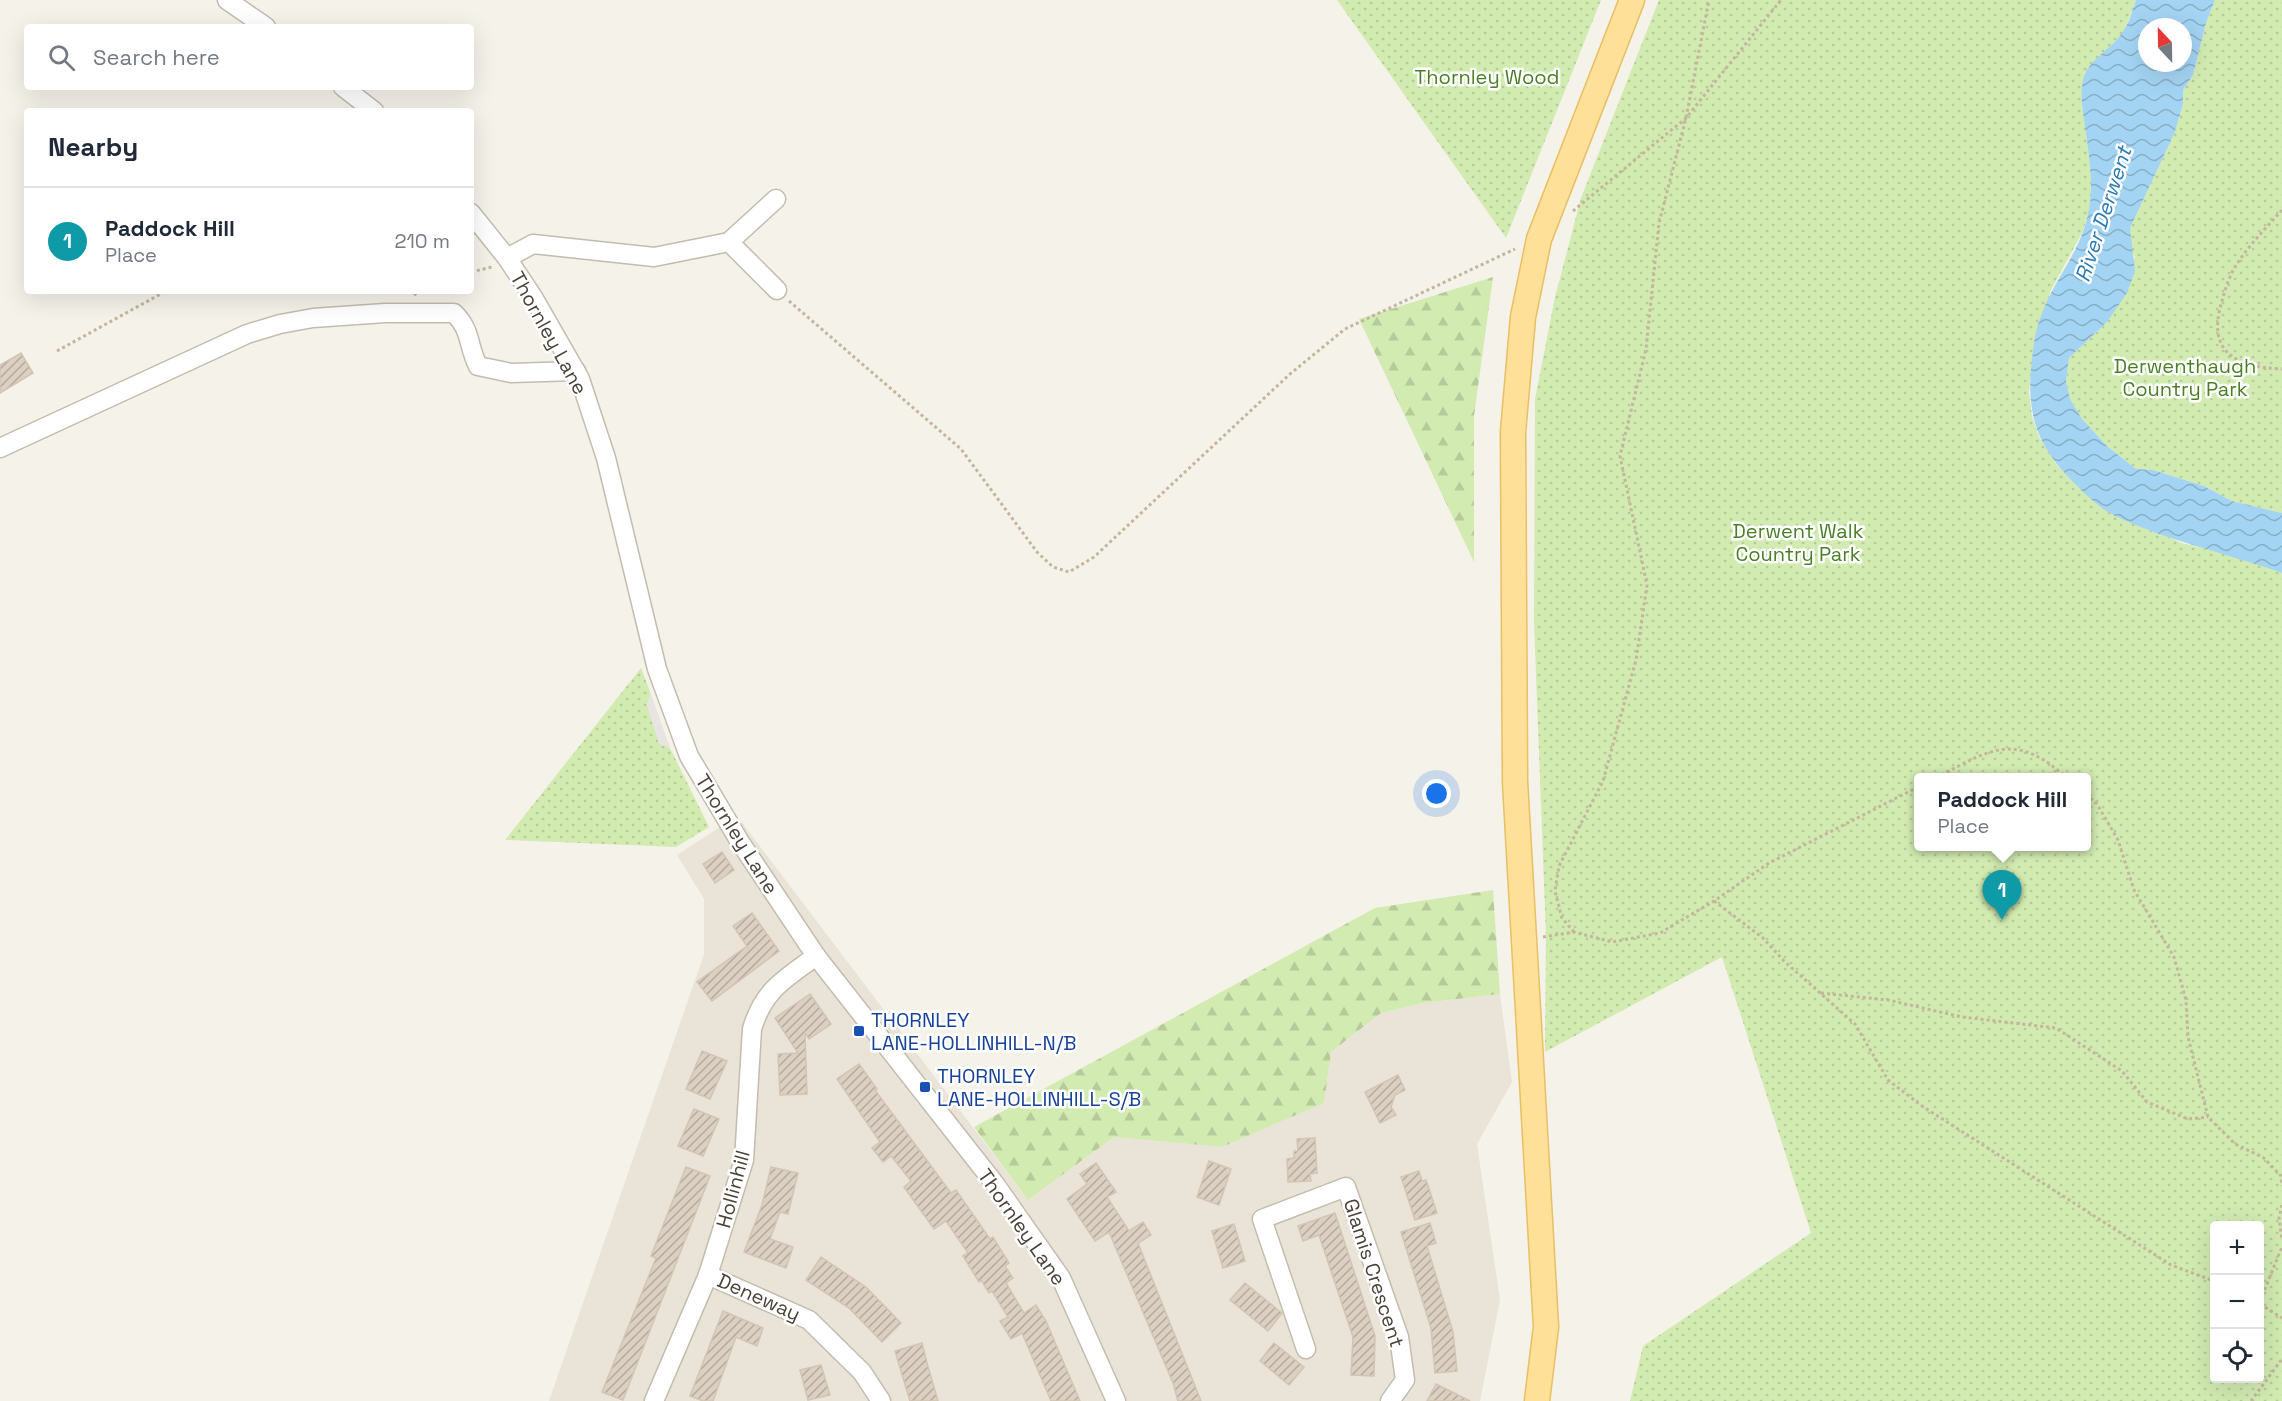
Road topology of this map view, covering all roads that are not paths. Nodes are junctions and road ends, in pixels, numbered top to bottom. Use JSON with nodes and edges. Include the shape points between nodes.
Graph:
{"nodes":[{"id":1,"x":227,"y":0,"type":"edge"},
{"id":2,"x":1632,"y":0,"type":"edge"},
{"id":3,"x":262,"y":24,"type":"edge"},
{"id":4,"x":347,"y":90,"type":"edge"},
{"id":5,"x":370,"y":108,"type":"edge"},
{"id":6,"x":776,"y":199,"type":"dead end"},
{"id":7,"x":474,"y":217,"type":"edge"},
{"id":8,"x":729,"y":242,"type":"junction"},
{"id":9,"x":507,"y":258,"type":"junction"},
{"id":10,"x":777,"y":290,"type":"road end"},
{"id":11,"x":576,"y":371,"type":"junction"},
{"id":12,"x":0,"y":448,"type":"edge"},
{"id":13,"x":816,"y":956,"type":"junction"},
{"id":14,"x":708,"y":1275,"type":"junction"},
{"id":15,"x":1306,"y":1349,"type":"dead end"},
{"id":16,"x":654,"y":1401,"type":"edge"},
{"id":17,"x":881,"y":1401,"type":"edge"},
{"id":18,"x":1116,"y":1401,"type":"edge"},
{"id":19,"x":1390,"y":1401,"type":"edge"},
{"id":20,"x":1537,"y":1401,"type":"edge"}],
"edges":[{"from":1,"to":3,"type":"street"},
{"from":2,"to":20,"type":"main road","via":[[1539,239],[1523,318],[1514,432],[1515,781],[1546,1327]]},
{"from":4,"to":5,"type":"street"},
{"from":6,"to":8,"type":"street"},
{"from":7,"to":9,"type":"street","name":"Thornley Lane"},
{"from":8,"to":9,"type":"street","via":[[654,257],[533,244]]},
{"from":8,"to":10,"type":"street"},
{"from":9,"to":11,"type":"street","name":"Thornley Lane"},
{"from":11,"to":12,"type":"street","via":[[511,373],[478,366],[470,350],[467,326],[454,313],[313,318],[247,334]]},
{"from":11,"to":13,"type":"street","name":"Thornley Lane","via":[[606,458],[657,669],[689,756],[740,842]]},
{"from":13,"to":14,"type":"street","name":"Hollinhill","via":[[767,994],[757,1012],[752,1029],[744,1160]]},
{"from":13,"to":18,"type":"street","name":"Thornley Lane","via":[[995,1184],[1061,1278]]},
{"from":14,"to":16,"type":"street","name":"Hollinhill"},
{"from":14,"to":17,"type":"street","name":"Deneway","via":[[809,1320],[862,1372]]},
{"from":15,"to":19,"type":"street","name":"Glamis Crescent","via":[[1262,1219],[1346,1187],[1399,1337],[1405,1380]]}]}
